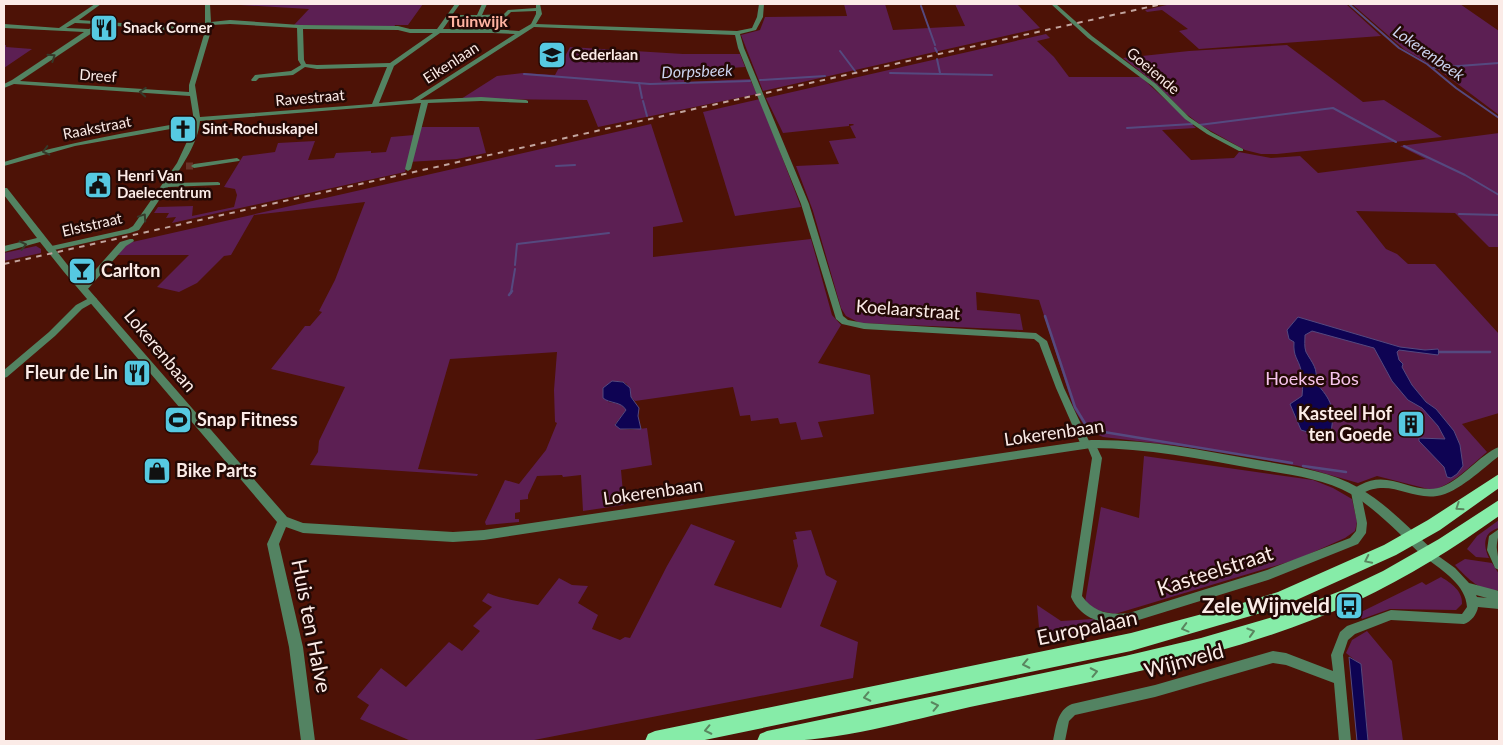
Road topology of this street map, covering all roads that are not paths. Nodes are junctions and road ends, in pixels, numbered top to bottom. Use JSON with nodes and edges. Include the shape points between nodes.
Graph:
{"nodes":[{"id":1,"x":98,"y":4,"type":"edge"},
{"id":2,"x":208,"y":4,"type":"edge"},
{"id":3,"x":457,"y":4,"type":"edge"},
{"id":4,"x":484,"y":4,"type":"edge"},
{"id":5,"x":510,"y":4,"type":"edge"},
{"id":6,"x":762,"y":4,"type":"edge"},
{"id":7,"x":1053,"y":4,"type":"edge"},
{"id":8,"x":538,"y":6,"type":"edge"},
{"id":9,"x":510,"y":11,"type":"junction"},
{"id":10,"x":479,"y":16,"type":"junction"},
{"id":11,"x":449,"y":17,"type":"junction"},
{"id":12,"x":74,"y":21,"type":"junction"},
{"id":13,"x":102,"y":24,"type":"junction"},
{"id":14,"x":533,"y":24,"type":"junction"},
{"id":15,"x":208,"y":25,"type":"junction"},
{"id":16,"x":4,"y":26,"type":"edge"},
{"id":17,"x":300,"y":28,"type":"junction"},
{"id":18,"x":61,"y":29,"type":"junction"},
{"id":19,"x":441,"y":29,"type":"junction"},
{"id":20,"x":90,"y":31,"type":"junction"},
{"id":21,"x":520,"y":33,"type":"junction"},
{"id":22,"x":737,"y":33,"type":"junction"},
{"id":23,"x":304,"y":65,"type":"junction"},
{"id":24,"x":391,"y":65,"type":"junction"},
{"id":25,"x":254,"y":80,"type":"dead end"},
{"id":26,"x":13,"y":82,"type":"junction"},
{"id":27,"x":4,"y":86,"type":"edge"},
{"id":28,"x":191,"y":94,"type":"junction"},
{"id":29,"x":414,"y":101,"type":"junction"},
{"id":30,"x":425,"y":101,"type":"junction"},
{"id":31,"x":526,"y":102,"type":"dead end"},
{"id":32,"x":375,"y":105,"type":"junction"},
{"id":33,"x":197,"y":120,"type":"junction"},
{"id":34,"x":1241,"y":150,"type":"dead end"},
{"id":35,"x":237,"y":160,"type":"dead end"},
{"id":36,"x":4,"y":164,"type":"edge"},
{"id":37,"x":186,"y":166,"type":"tunnel mouth"},
{"id":38,"x":194,"y":166,"type":"tunnel mouth"},
{"id":39,"x":176,"y":167,"type":"junction"},
{"id":40,"x":408,"y":169,"type":"dead end"},
{"id":41,"x":218,"y":184,"type":"dead end"},
{"id":42,"x":164,"y":185,"type":"junction"},
{"id":43,"x":4,"y":190,"type":"edge"},
{"id":44,"x":42,"y":239,"type":"junction"},
{"id":45,"x":130,"y":241,"type":"dead end"},
{"id":46,"x":4,"y":249,"type":"edge"},
{"id":47,"x":50,"y":249,"type":"junction"},
{"id":48,"x":84,"y":288,"type":"junction"},
{"id":49,"x":93,"y":299,"type":"junction"},
{"id":50,"x":4,"y":375,"type":"edge"},
{"id":51,"x":1088,"y":445,"type":"junction"},
{"id":52,"x":1499,"y":451,"type":"edge"},
{"id":53,"x":1499,"y":480,"type":"edge"},
{"id":54,"x":1356,"y":492,"type":"junction"},
{"id":55,"x":1499,"y":507,"type":"edge"},
{"id":56,"x":283,"y":521,"type":"junction"},
{"id":57,"x":1499,"y":534,"type":"edge"},
{"id":58,"x":1412,"y":538,"type":"junction"},
{"id":59,"x":1430,"y":555,"type":"junction"},
{"id":60,"x":1499,"y":565,"type":"edge"},
{"id":61,"x":1465,"y":587,"type":"junction"},
{"id":62,"x":1499,"y":596,"type":"edge"},
{"id":63,"x":1474,"y":602,"type":"junction"},
{"id":64,"x":1499,"y":604,"type":"edge"},
{"id":65,"x":1339,"y":679,"type":"junction"},
{"id":66,"x":308,"y":741,"type":"edge"},
{"id":67,"x":655,"y":741,"type":"edge"},
{"id":68,"x":767,"y":741,"type":"edge"},
{"id":69,"x":1059,"y":741,"type":"edge"},
{"id":70,"x":1345,"y":741,"type":"edge"}],
"edges":[{"from":1,"to":12,"type":"street"},
{"from":2,"to":15,"type":"street"},
{"from":3,"to":11,"type":"street"},
{"from":4,"to":10,"type":"street"},
{"from":5,"to":9,"type":"street"},
{"from":6,"to":22,"type":"street","via":[[757,26]]},
{"from":7,"to":34,"type":"street","name":"Goeiende","via":[[1090,37],[1154,85],[1187,118]]},
{"from":8,"to":9,"type":"street"},
{"from":8,"to":14,"type":"street","via":[[539,14]]},
{"from":9,"to":10,"type":"street","via":[[505,16]]},
{"from":10,"to":11,"type":"street"},
{"from":11,"to":19,"type":"street"},
{"from":12,"to":13,"type":"street"},
{"from":12,"to":18,"type":"street"},
{"from":13,"to":15,"type":"street","via":[[165,28]]},
{"from":13,"to":20,"type":"street"},
{"from":14,"to":21,"type":"street","name":"Eikenlaan"},
{"from":14,"to":22,"type":"street"},
{"from":15,"to":17,"type":"street","via":[[230,22]]},
{"from":15,"to":28,"type":"street"},
{"from":16,"to":18,"type":"street"},
{"from":17,"to":19,"type":"street"},
{"from":17,"to":23,"type":"street"},
{"from":18,"to":20,"type":"street"},
{"from":19,"to":21,"type":"street"},
{"from":19,"to":24,"type":"street"},
{"from":26,"to":20,"type":"street","one_way":true},
{"from":21,"to":29,"type":"street","name":"Eikenlaan"},
{"from":22,"to":51,"type":"street","name":"Koelaarstraat","via":[[805,204],[839,317],[845,322],[864,326],[1036,336],[1043,341],[1060,388]]},
{"from":23,"to":24,"type":"street"},
{"from":23,"to":25,"type":"street","via":[[293,73],[257,76]]},
{"from":24,"to":32,"type":"street"},
{"from":26,"to":27,"type":"street","name":"Dreef"},
{"from":28,"to":26,"type":"street","name":"Dreef","one_way":true},
{"from":28,"to":33,"type":"street"},
{"from":29,"to":30,"type":"street","name":"Ravestraat"},
{"from":29,"to":32,"type":"street","name":"Ravestraat"},
{"from":30,"to":31,"type":"street","name":"Ravestraat"},
{"from":30,"to":40,"type":"street"},
{"from":32,"to":33,"type":"street","name":"Ravestraat"},
{"from":33,"to":36,"type":"street","name":"Raakstraat","one_way":true,"via":[[38,153]]},
{"from":33,"to":39,"type":"street","name":"Elststraat","via":[[182,160]]},
{"from":35,"to":38,"type":"street"},
{"from":37,"to":39,"type":"street"},
{"from":39,"to":42,"type":"street","name":"Elststraat"},
{"from":41,"to":42,"type":"street"},
{"from":47,"to":42,"type":"street","name":"Elststraat","one_way":true,"via":[[136,228]]},
{"from":43,"to":44,"type":"street","name":"Lokerenbaan"},
{"from":46,"to":44,"type":"street","one_way":true},
{"from":44,"to":47,"type":"street","name":"Lokerenbaan"},
{"from":45,"to":48,"type":"street","via":[[123,244]]},
{"from":47,"to":48,"type":"street","name":"Lokerenbaan"},
{"from":48,"to":49,"type":"street","name":"Lokerenbaan"},
{"from":49,"to":50,"type":"street","via":[[79,307]]},
{"from":49,"to":56,"type":"street","name":"Lokerenbaan"},
{"from":51,"to":54,"type":"street","name":"Lokerenbaan","via":[[1140,445],[1228,459],[1320,477]]},
{"from":51,"to":54,"type":"street","name":"Kasteelstraat","via":[[1098,458],[1076,597],[1094,616],[1104,618],[1129,618],[1268,575],[1354,541],[1361,533],[1362,523]]},
{"from":51,"to":56,"type":"street","name":"Lokerenbaan","via":[[484,535],[453,537],[303,528]]},
{"from":52,"to":54,"type":"street","via":[[1440,492],[1424,492],[1377,482]]},
{"from":53,"to":58,"type":"highway","name":"Europalaan","one_way":true},
{"from":54,"to":58,"type":"street","name":"Lokerenbaan"},
{"from":55,"to":59,"type":"highway"},
{"from":56,"to":66,"type":"street","name":"Huis ten Halve","via":[[273,544],[296,646]]},
{"from":57,"to":60,"type":"street","via":[[1493,539],[1492,550]]},
{"from":58,"to":59,"type":"street","name":"Lokerenbaan"},
{"from":58,"to":67,"type":"highway","name":"Europalaan","one_way":true,"via":[[1280,599],[1187,628]]},
{"from":59,"to":61,"type":"street"},
{"from":68,"to":59,"type":"highway","one_way":true,"via":[[1143,662],[1198,647],[1325,606]]},
{"from":61,"to":62,"type":"street"},
{"from":61,"to":63,"type":"street"},
{"from":63,"to":64,"type":"street"},
{"from":63,"to":65,"type":"street","via":[[1473,609],[1464,619],[1390,615],[1351,630],[1340,643]]},
{"from":65,"to":69,"type":"street","name":"Wijnveld","via":[[1273,657],[1072,710],[1064,718]]},
{"from":65,"to":70,"type":"street"}]}
